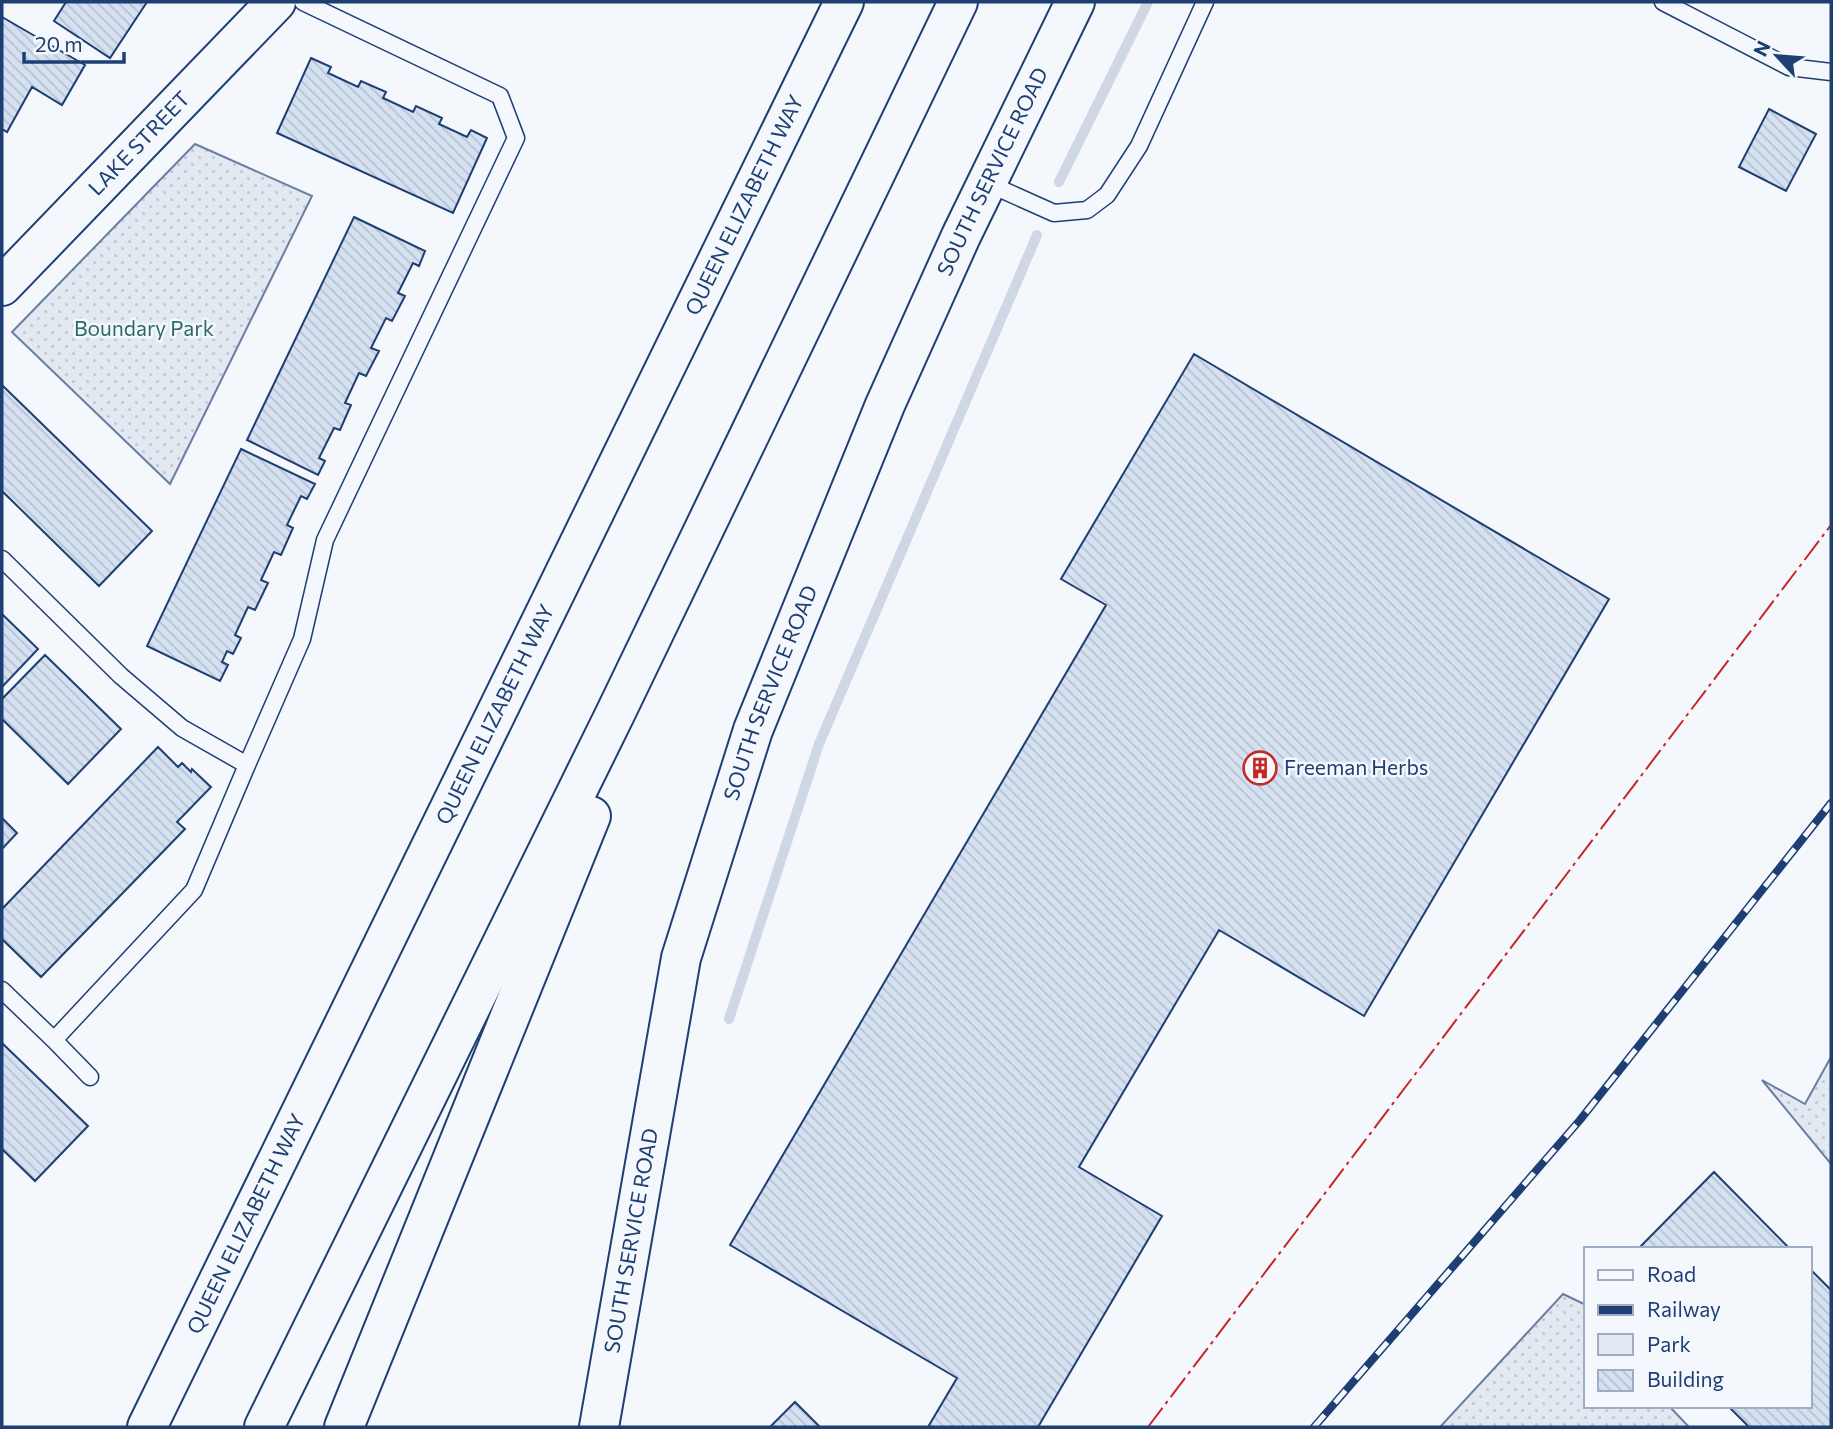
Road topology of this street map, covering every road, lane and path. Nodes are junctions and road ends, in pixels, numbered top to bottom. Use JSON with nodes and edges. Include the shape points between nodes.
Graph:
{"nodes":[{"id":1,"x":276,"y":2,"type":"edge"},
{"id":2,"x":303,"y":2,"type":"edge"},
{"id":3,"x":844,"y":2,"type":"edge"},
{"id":4,"x":958,"y":2,"type":"edge"},
{"id":5,"x":1075,"y":2,"type":"edge"},
{"id":6,"x":1205,"y":2,"type":"edge"},
{"id":7,"x":1662,"y":2,"type":"edge"},
{"id":8,"x":1831,"y":72,"type":"edge"},
{"id":9,"x":987,"y":183,"type":"junction"},
{"id":10,"x":2,"y":286,"type":"edge"},
{"id":11,"x":734,"y":463,"type":"junction"},
{"id":12,"x":2,"y":559,"type":"edge"},
{"id":13,"x":247,"y":765,"type":"junction"},
{"id":14,"x":2,"y":990,"type":"edge"},
{"id":15,"x":54,"y":1040,"type":"junction"},
{"id":16,"x":90,"y":1077,"type":"dead end"},
{"id":17,"x":147,"y":1427,"type":"edge"},
{"id":18,"x":264,"y":1427,"type":"edge"},
{"id":19,"x":344,"y":1427,"type":"edge"},
{"id":20,"x":599,"y":1427,"type":"edge"}],
"edges":[{"from":1,"to":10,"type":"main road","name":"LAKE STREET"},
{"from":2,"to":13,"type":"lane","via":[[500,96],[516,138],[325,540],[302,639]]},
{"from":3,"to":17,"type":"main road","name":"QUEEN ELIZABETH WAY"},
{"from":4,"to":11,"type":"main road"},
{"from":5,"to":9,"type":"main road","name":"SOUTH SERVICE ROAD"},
{"from":6,"to":9,"type":"lane","via":[[1139,146],[1107,195],[1087,210],[1054,213]]},
{"from":7,"to":8,"type":"lane","via":[[1789,67]]},
{"from":9,"to":20,"type":"main road","name":"SOUTH SERVICE ROAD","via":[[885,405],[758,717],[681,958]]},
{"from":11,"to":18,"type":"main road"},
{"from":11,"to":19,"type":"main road"},
{"from":12,"to":13,"type":"lane","via":[[121,676],[182,728]]},
{"from":13,"to":15,"type":"lane","via":[[194,890]]},
{"from":14,"to":15,"type":"lane"},
{"from":15,"to":16,"type":"lane"}]}
